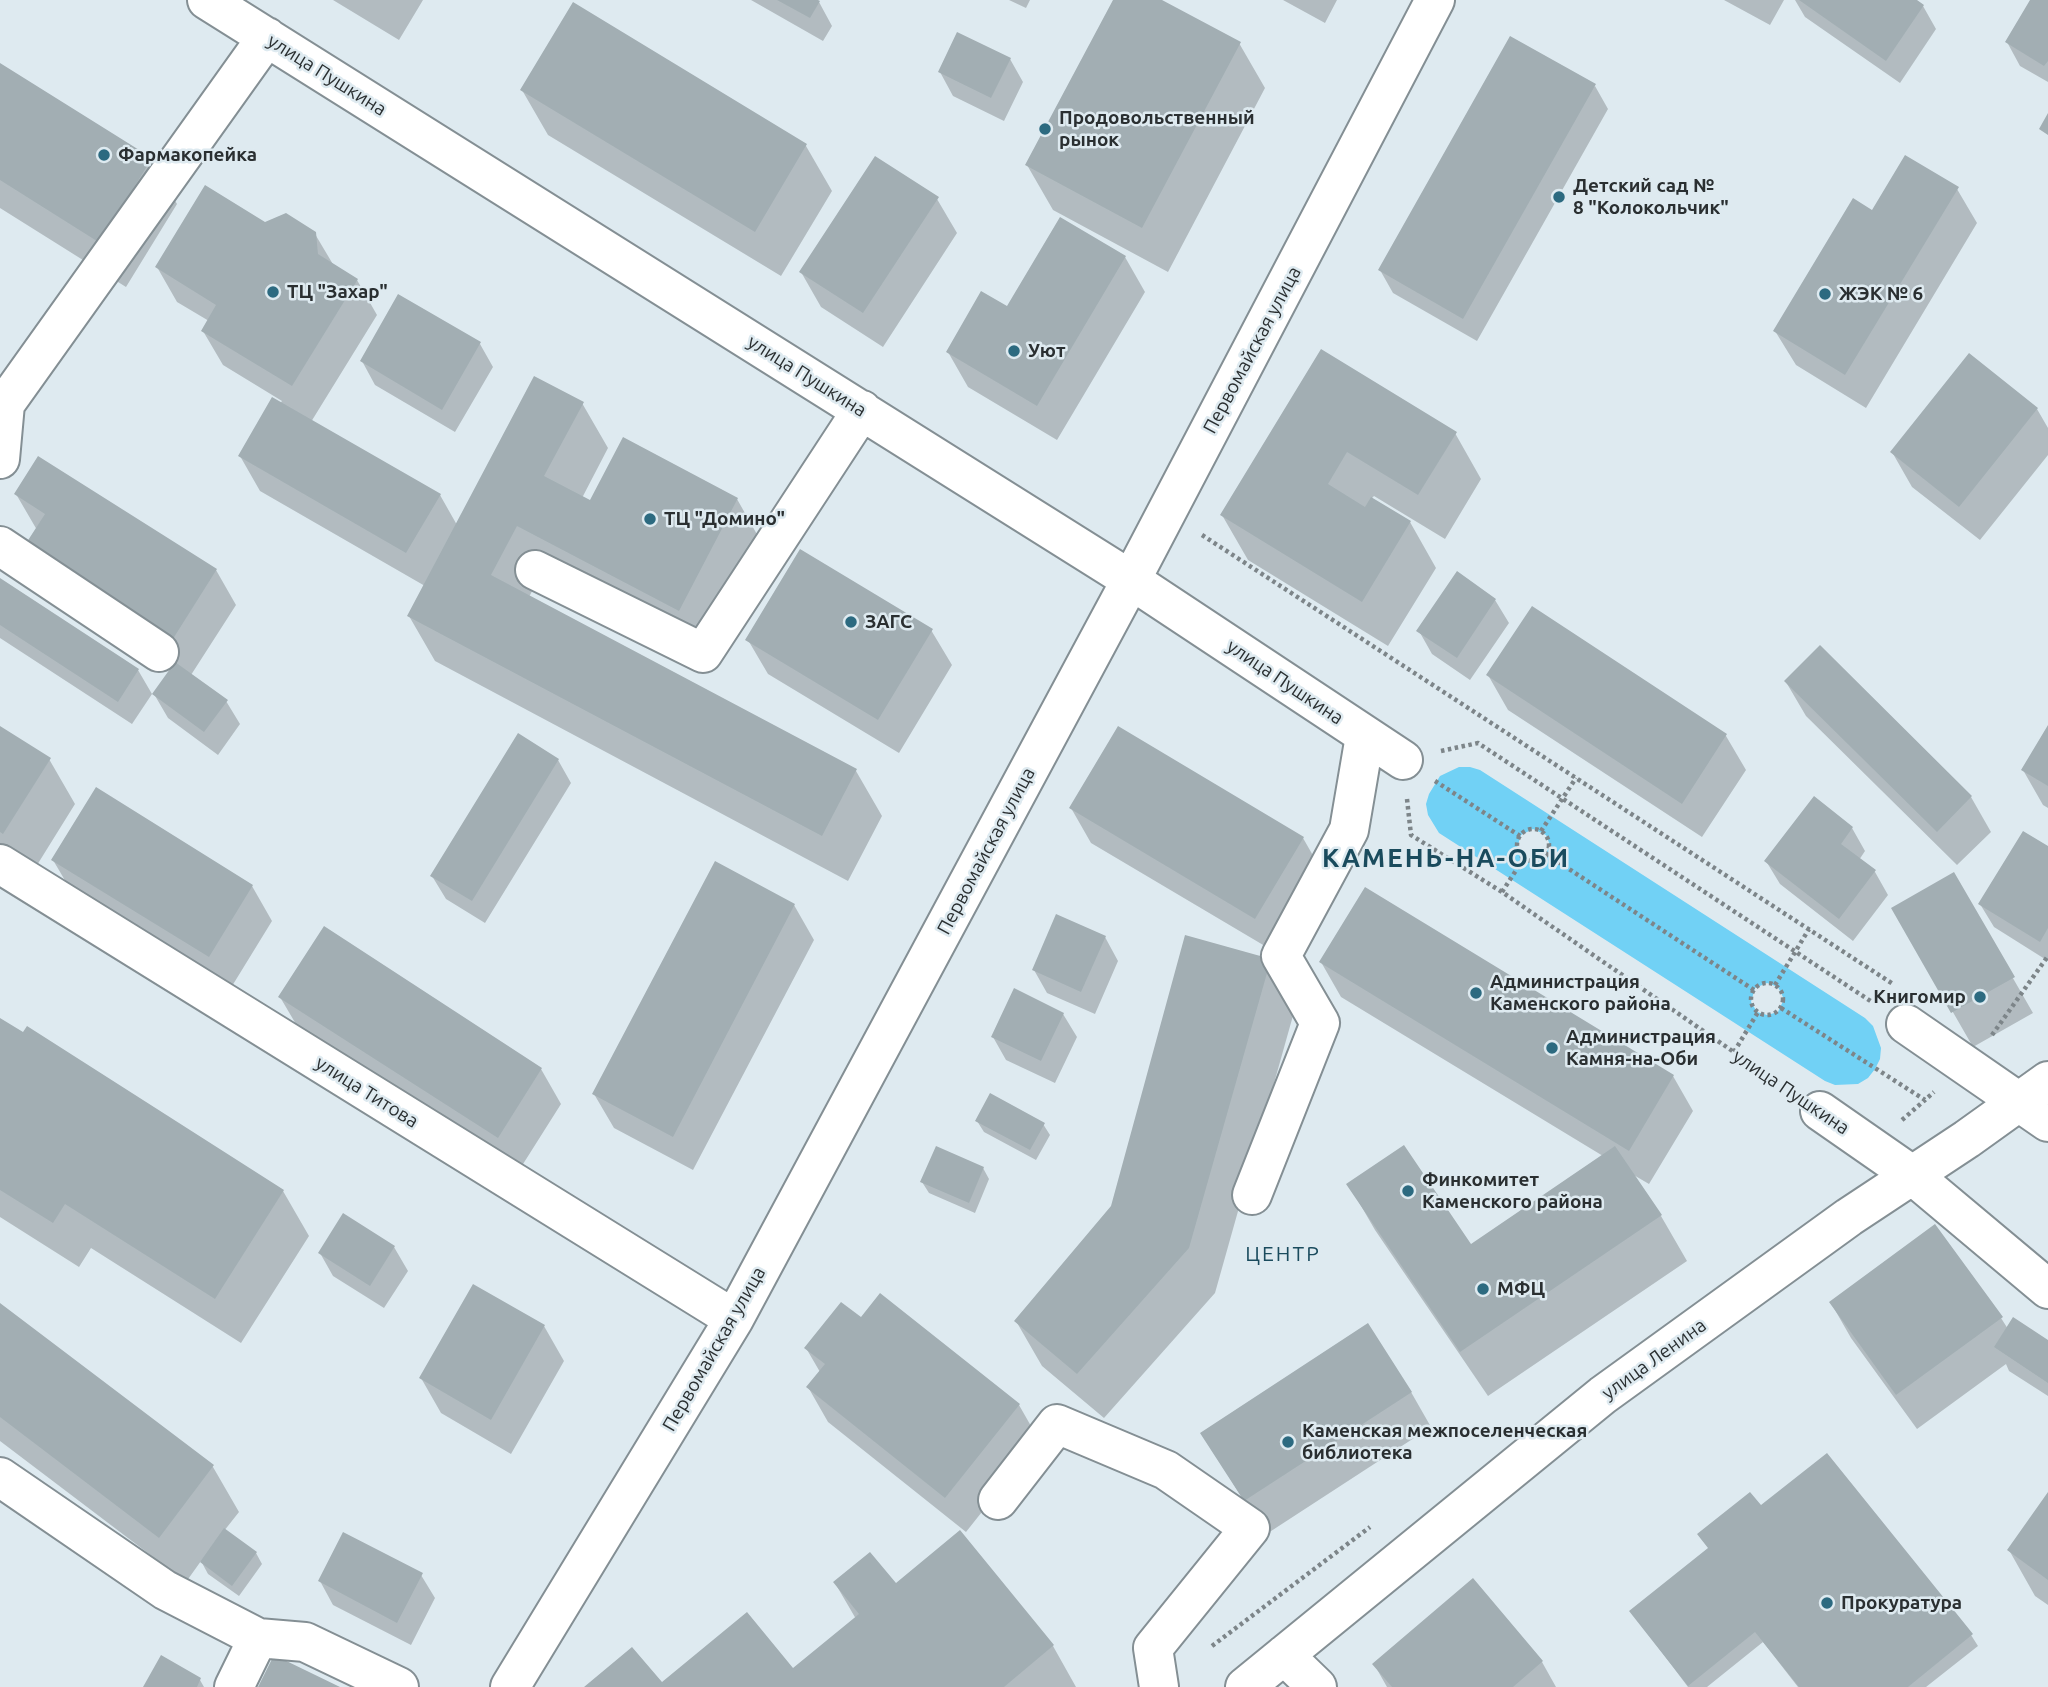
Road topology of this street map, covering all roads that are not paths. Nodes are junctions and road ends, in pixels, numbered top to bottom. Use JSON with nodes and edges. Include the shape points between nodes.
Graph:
{"nodes":[{"id":1,"x":207,"y":0,"type":"edge"},
{"id":2,"x":1435,"y":0,"type":"edge"},
{"id":3,"x":267,"y":37,"type":"junction"},
{"id":4,"x":862,"y":410,"type":"junction"},
{"id":5,"x":0,"y":459,"type":"edge"},
{"id":6,"x":0,"y":545,"type":"edge"},
{"id":7,"x":535,"y":570,"type":"dead end"},
{"id":8,"x":1131,"y":580,"type":"junction"},
{"id":9,"x":159,"y":652,"type":"dead end"},
{"id":10,"x":1365,"y":736,"type":"junction"},
{"id":11,"x":1403,"y":760,"type":"road end"},
{"id":12,"x":0,"y":864,"type":"edge"},
{"id":13,"x":1906,"y":1024,"type":"road end"},
{"id":14,"x":2038,"y":1102,"type":"edge"},
{"id":15,"x":1819,"y":1111,"type":"road end"},
{"id":16,"x":1912,"y":1175,"type":"junction"},
{"id":17,"x":1252,"y":1195,"type":"dead end"},
{"id":18,"x":2048,"y":1289,"type":"edge"},
{"id":19,"x":734,"y":1319,"type":"junction"},
{"id":20,"x":0,"y":1477,"type":"edge"},
{"id":21,"x":998,"y":1500,"type":"dead end"},
{"id":22,"x":258,"y":1639,"type":"junction"},
{"id":23,"x":1284,"y":1655,"type":"junction"},
{"id":24,"x":234,"y":1687,"type":"edge"},
{"id":25,"x":399,"y":1687,"type":"edge"},
{"id":26,"x":510,"y":1687,"type":"edge"},
{"id":27,"x":1159,"y":1687,"type":"edge"},
{"id":28,"x":1245,"y":1687,"type":"edge"},
{"id":29,"x":1317,"y":1687,"type":"edge"}],
"edges":[{"from":1,"to":3,"type":"street","name":"улица Пушкина"},
{"from":2,"to":8,"type":"street","name":"Первомайская улица"},
{"from":3,"to":4,"type":"street","name":"улица Пушкина"},
{"from":3,"to":5,"type":"street","via":[[5,404]]},
{"from":4,"to":7,"type":"street","via":[[703,653]]},
{"from":4,"to":8,"type":"street","name":"улица Пушкина"},
{"from":6,"to":9,"type":"street"},
{"from":8,"to":10,"type":"street","name":"улица Пушкина"},
{"from":8,"to":19,"type":"street","name":"Первомайская улица"},
{"from":10,"to":11,"type":"street","name":"улица Пушкина"},
{"from":10,"to":17,"type":"street","via":[[1349,830],[1281,956],[1320,1023]]},
{"from":12,"to":19,"type":"street","name":"улица Титова"},
{"from":13,"to":14,"type":"street"},
{"from":14,"to":16,"type":"street","name":"улица Ленина"},
{"from":15,"to":16,"type":"street","name":"улица Пушкина"},
{"from":16,"to":18,"type":"street","name":"улица Пушкина"},
{"from":16,"to":23,"type":"street","name":"улица Ленина","via":[[1604,1395]]},
{"from":19,"to":26,"type":"street","name":"Первомайская улица"},
{"from":20,"to":22,"type":"street","via":[[164,1590]]},
{"from":21,"to":27,"type":"street","via":[[1058,1424],[1166,1470],[1250,1528],[1153,1648]]},
{"from":22,"to":24,"type":"street"},
{"from":22,"to":25,"type":"street","via":[[305,1642]]},
{"from":23,"to":28,"type":"street","name":"улица Ленина"},
{"from":23,"to":29,"type":"street"}]}
